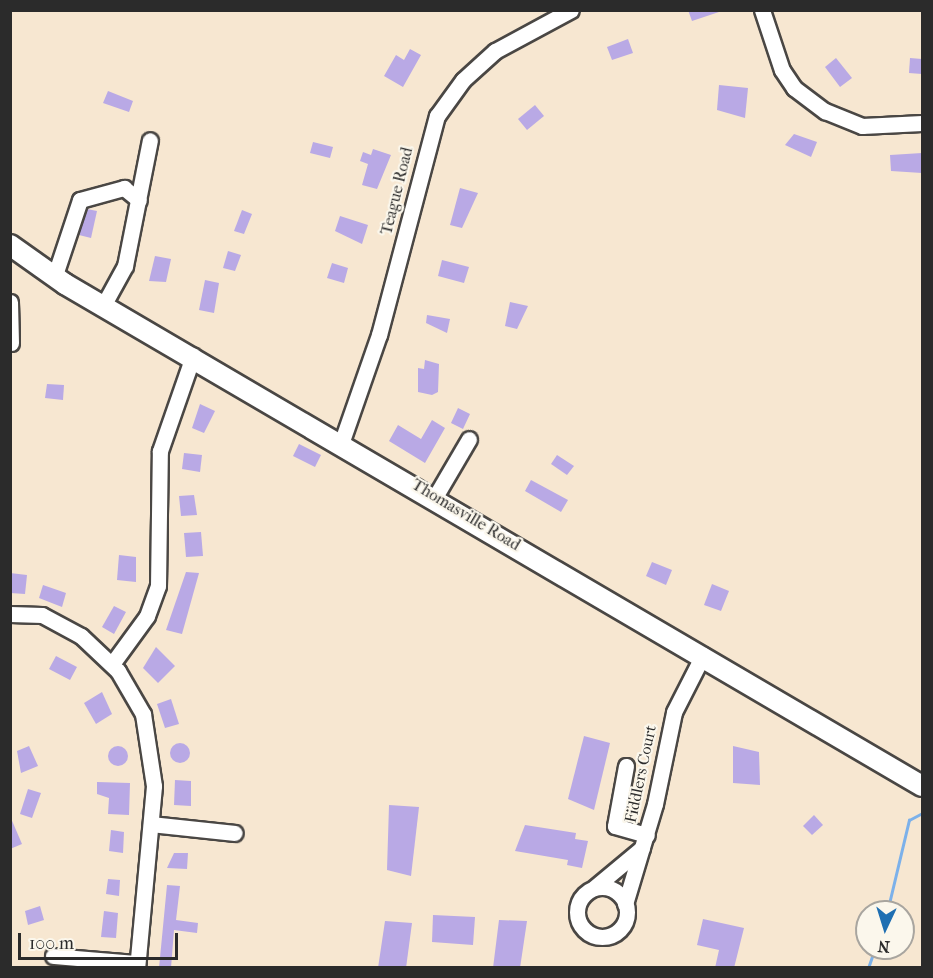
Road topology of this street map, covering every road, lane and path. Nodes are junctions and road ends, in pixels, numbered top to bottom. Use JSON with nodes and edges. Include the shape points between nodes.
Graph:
{"nodes":[{"id":1,"x":571,"y":10,"type":"edge"},
{"id":2,"x":762,"y":10,"type":"edge"},
{"id":3,"x":922,"y":123,"type":"edge"},
{"id":4,"x":150,"y":140,"type":"dead end"},
{"id":5,"x":139,"y":200,"type":"junction"},
{"id":6,"x":13,"y":250,"type":"edge"},
{"id":7,"x":55,"y":275,"type":"junction"},
{"id":8,"x":10,"y":302,"type":"edge"},
{"id":9,"x":103,"y":306,"type":"junction"},
{"id":10,"x":11,"y":344,"type":"edge"},
{"id":11,"x":193,"y":356,"type":"junction"},
{"id":12,"x":469,"y":439,"type":"dead end"},
{"id":13,"x":342,"y":441,"type":"junction"},
{"id":14,"x":435,"y":497,"type":"junction"},
{"id":15,"x":10,"y":614,"type":"edge"},
{"id":16,"x":703,"y":655,"type":"junction"},
{"id":17,"x":112,"y":664,"type":"junction"},
{"id":18,"x":626,"y":766,"type":"dead end"},
{"id":19,"x":922,"y":786,"type":"edge"},
{"id":20,"x":151,"y":824,"type":"junction"},
{"id":21,"x":235,"y":833,"type":"dead end"},
{"id":22,"x":644,"y":841,"type":"junction"},
{"id":23,"x":595,"y":887,"type":"junction"},
{"id":24,"x":625,"y":904,"type":"junction"},
{"id":25,"x":53,"y":956,"type":"dead end"},
{"id":26,"x":137,"y":965,"type":"edge"}],
"edges":[{"from":1,"to":13,"type":"street","name":"Teague Road","via":[[495,51],[463,80],[437,116],[379,335]]},
{"from":2,"to":3,"type":"street","via":[[782,70],[794,88],[825,111],[862,126]]},
{"from":4,"to":5,"type":"street"},
{"from":5,"to":7,"type":"street","via":[[124,188],[80,200]]},
{"from":5,"to":9,"type":"street","via":[[125,266]]},
{"from":6,"to":7,"type":"main road","name":"Thomasville Road"},
{"from":7,"to":9,"type":"main road","name":"Thomasville Road"},
{"from":8,"to":10,"type":"street"},
{"from":9,"to":11,"type":"main road","name":"Thomasville Road"},
{"from":11,"to":13,"type":"main road","name":"Thomasville Road"},
{"from":11,"to":17,"type":"street","via":[[160,451],[158,586],[141,625]]},
{"from":12,"to":14,"type":"street"},
{"from":13,"to":14,"type":"main road","name":"Thomasville Road"},
{"from":14,"to":16,"type":"main road","name":"Thomasville Road"},
{"from":15,"to":17,"type":"street","via":[[26,610],[66,627]]},
{"from":16,"to":19,"type":"main road","name":"Thomasville Road"},
{"from":16,"to":22,"type":"street","name":"Fiddlers Court","via":[[671,721]]},
{"from":17,"to":20,"type":"street","via":[[132,692],[148,732],[154,766]]},
{"from":18,"to":22,"type":"street","via":[[615,826]]},
{"from":20,"to":21,"type":"street"},
{"from":20,"to":26,"type":"street"},
{"from":22,"to":23,"type":"street"},
{"from":22,"to":24,"type":"street","name":"Fiddlers Court"},
{"from":23,"to":24,"type":"street","via":[[616,891]]},
{"from":23,"to":24,"type":"street","name":"Fiddlers Court","via":[[578,902],[580,924],[587,932],[609,936],[619,930]]},
{"from":25,"to":26,"type":"street"}]}
